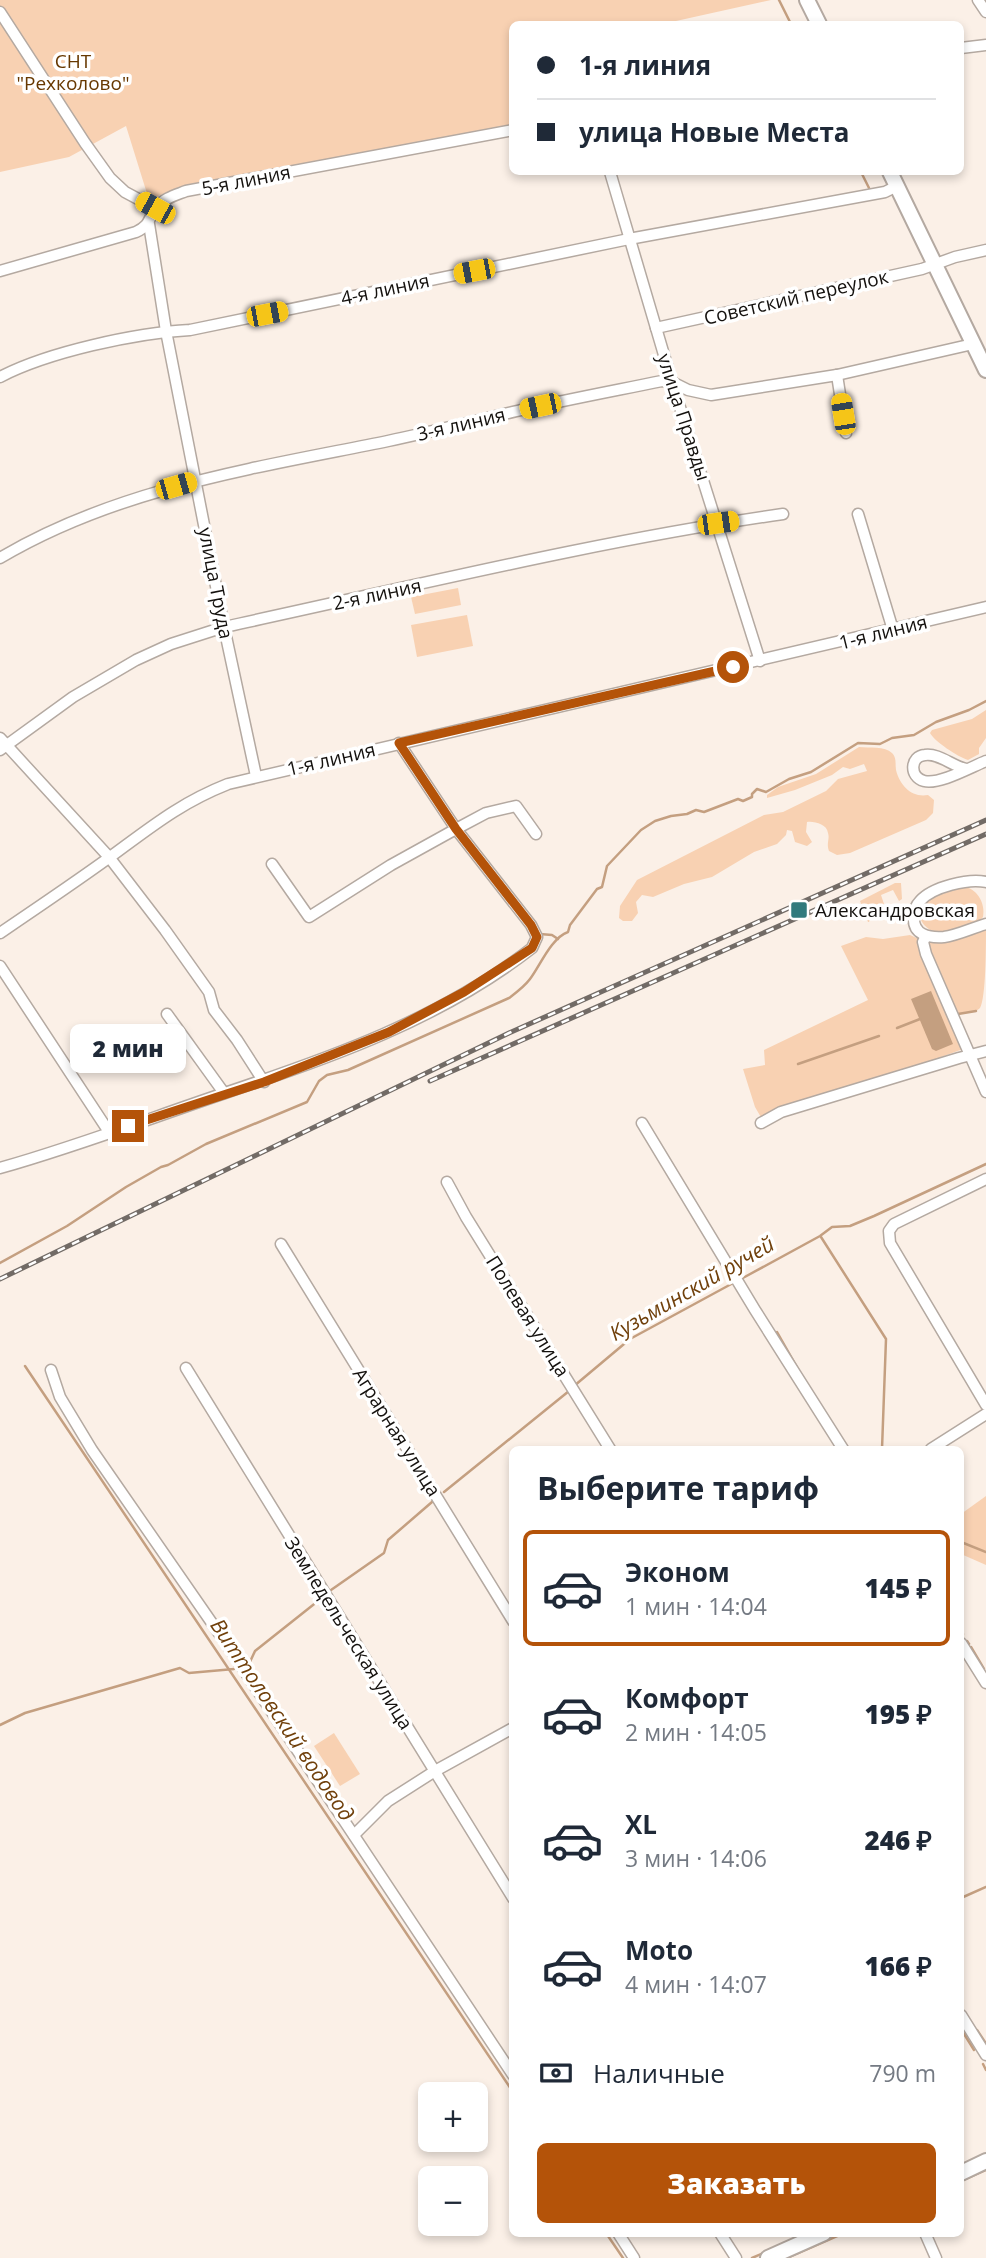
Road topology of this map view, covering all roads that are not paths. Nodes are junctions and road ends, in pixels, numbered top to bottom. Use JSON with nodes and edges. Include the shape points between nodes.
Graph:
{"nodes":[{"id":1,"x":807,"y":0,"type":"edge"},
{"id":2,"x":978,"y":0,"type":"edge"},
{"id":3,"x":0,"y":12,"type":"edge"},
{"id":4,"x":986,"y":12,"type":"edge"},
{"id":5,"x":818,"y":21,"type":"edge"},
{"id":6,"x":986,"y":45,"type":"edge"},
{"id":7,"x":964,"y":48,"type":"edge"},
{"id":8,"x":509,"y":131,"type":"edge"},
{"id":9,"x":611,"y":175,"type":"edge"},
{"id":10,"x":892,"y":175,"type":"edge"},
{"id":11,"x":897,"y":186,"type":"junction"},
{"id":12,"x":155,"y":208,"type":"junction"},
{"id":13,"x":149,"y":224,"type":"junction"},
{"id":14,"x":629,"y":239,"type":"junction"},
{"id":15,"x":986,"y":250,"type":"edge"},
{"id":16,"x":935,"y":265,"type":"junction"},
{"id":17,"x":0,"y":271,"type":"edge"},
{"id":18,"x":656,"y":328,"type":"junction"},
{"id":19,"x":166,"y":331,"type":"junction"},
{"id":20,"x":973,"y":344,"type":"junction"},
{"id":21,"x":986,"y":370,"type":"edge"},
{"id":22,"x":837,"y":375,"type":"junction"},
{"id":23,"x":0,"y":377,"type":"edge"},
{"id":24,"x":672,"y":382,"type":"junction"},
{"id":25,"x":846,"y":433,"type":"dead end"},
{"id":26,"x":197,"y":480,"type":"junction"},
{"id":27,"x":783,"y":514,"type":"dead end"},
{"id":28,"x":858,"y":514,"type":"dead end"},
{"id":29,"x":718,"y":523,"type":"junction"},
{"id":30,"x":0,"y":558,"type":"edge"},
{"id":31,"x":986,"y":607,"type":"edge"},
{"id":32,"x":224,"y":627,"type":"junction"},
{"id":33,"x":892,"y":629,"type":"junction"},
{"id":34,"x":760,"y":661,"type":"junction"},
{"id":35,"x":399,"y":743,"type":"junction"},
{"id":36,"x":2,"y":745,"type":"edge"},
{"id":37,"x":986,"y":761,"type":"edge"},
{"id":38,"x":966,"y":769,"type":"junction"},
{"id":39,"x":256,"y":776,"type":"junction"},
{"id":40,"x":456,"y":829,"type":"junction"},
{"id":41,"x":536,"y":835,"type":"dead end"},
{"id":42,"x":109,"y":857,"type":"junction"},
{"id":43,"x":272,"y":864,"type":"dead end"},
{"id":44,"x":974,"y":880,"type":"junction"},
{"id":45,"x":986,"y":882,"type":"edge"},
{"id":46,"x":986,"y":891,"type":"edge"},
{"id":47,"x":985,"y":924,"type":"edge"},
{"id":48,"x":0,"y":933,"type":"edge"},
{"id":49,"x":926,"y":936,"type":"junction"},
{"id":50,"x":0,"y":966,"type":"edge"},
{"id":51,"x":167,"y":1014,"type":"dead end"},
{"id":52,"x":986,"y":1051,"type":"edge"},
{"id":53,"x":970,"y":1055,"type":"junction"},
{"id":54,"x":264,"y":1082,"type":"junction"},
{"id":55,"x":986,"y":1092,"type":"edge"},
{"id":56,"x":224,"y":1093,"type":"junction"},
{"id":57,"x":761,"y":1123,"type":"dead end"},
{"id":58,"x":642,"y":1124,"type":"dead end"},
{"id":59,"x":109,"y":1132,"type":"junction"},
{"id":60,"x":0,"y":1168,"type":"edge"},
{"id":61,"x":986,"y":1179,"type":"edge"},
{"id":62,"x":447,"y":1182,"type":"dead end"},
{"id":63,"x":281,"y":1244,"type":"dead end"},
{"id":64,"x":186,"y":1368,"type":"dead end"},
{"id":65,"x":51,"y":1370,"type":"dead end"},
{"id":66,"x":986,"y":1405,"type":"edge"},
{"id":67,"x":986,"y":1414,"type":"edge"},
{"id":68,"x":608,"y":1446,"type":"edge"},
{"id":69,"x":841,"y":1446,"type":"edge"},
{"id":70,"x":935,"y":1446,"type":"edge"},
{"id":71,"x":509,"y":1614,"type":"edge"},
{"id":72,"x":964,"y":1648,"type":"edge"},
{"id":73,"x":986,"y":1683,"type":"edge"},
{"id":74,"x":509,"y":1730,"type":"edge"},
{"id":75,"x":435,"y":1771,"type":"junction"},
{"id":76,"x":354,"y":1835,"type":"junction"},
{"id":77,"x":509,"y":1891,"type":"edge"},
{"id":78,"x":964,"y":2020,"type":"edge"},
{"id":79,"x":986,"y":2055,"type":"edge"},
{"id":80,"x":509,"y":2069,"type":"edge"},
{"id":81,"x":986,"y":2161,"type":"edge"},
{"id":82,"x":964,"y":2172,"type":"edge"},
{"id":83,"x":621,"y":2237,"type":"edge"},
{"id":84,"x":723,"y":2237,"type":"edge"},
{"id":85,"x":816,"y":2237,"type":"edge"},
{"id":86,"x":927,"y":2237,"type":"edge"},
{"id":87,"x":776,"y":2257,"type":"edge"},
{"id":88,"x":634,"y":2258,"type":"edge"},
{"id":89,"x":736,"y":2258,"type":"edge"},
{"id":90,"x":936,"y":2258,"type":"edge"}],
"edges":[{"from":1,"to":5,"type":"main road"},
{"from":2,"to":4,"type":"street"},
{"from":3,"to":12,"type":"street","via":[[110,178]]},
{"from":6,"to":7,"type":"street"},
{"from":8,"to":12,"type":"street","name":"5-я линия","via":[[186,191]]},
{"from":9,"to":14,"type":"street","name":"улица Правды"},
{"from":10,"to":11,"type":"main road"},
{"from":11,"to":14,"type":"street","name":"4-я линия","via":[[886,192]]},
{"from":11,"to":16,"type":"main road"},
{"from":12,"to":13,"type":"street"},
{"from":13,"to":17,"type":"street","via":[[136,232]]},
{"from":13,"to":19,"type":"street","name":"улица Труда"},
{"from":14,"to":18,"type":"street","name":"улица Правды"},
{"from":14,"to":19,"type":"street","name":"4-я линия"},
{"from":15,"to":16,"type":"street","name":"Советский переулок"},
{"from":16,"to":18,"type":"street","name":"Советский переулок"},
{"from":16,"to":20,"type":"main road"},
{"from":18,"to":24,"type":"street","name":"улица Правды"},
{"from":19,"to":23,"type":"street","name":"4-я линия","via":[[74,350]]},
{"from":19,"to":26,"type":"street","name":"улица Труда"},
{"from":20,"to":21,"type":"main road"},
{"from":20,"to":22,"type":"street","name":"3-я линия"},
{"from":22,"to":24,"type":"street","name":"3-я линия","via":[[711,395]]},
{"from":22,"to":25,"type":"street"},
{"from":24,"to":26,"type":"street","name":"3-я линия","via":[[635,386]]},
{"from":24,"to":29,"type":"street","name":"улица Правды"},
{"from":26,"to":30,"type":"street","name":"3-я линия","via":[[79,519]]},
{"from":26,"to":32,"type":"street","name":"улица Труда"},
{"from":27,"to":29,"type":"street","name":"2-я линия"},
{"from":28,"to":33,"type":"street"},
{"from":29,"to":32,"type":"street","name":"2-я линия"},
{"from":29,"to":34,"type":"street","name":"улица Правды"},
{"from":31,"to":33,"type":"street","name":"1-я линия"},
{"from":32,"to":36,"type":"street","name":"2-я линия","via":[[136,660]]},
{"from":32,"to":39,"type":"street","name":"улица Труда"},
{"from":33,"to":34,"type":"street","name":"1-я линия"},
{"from":34,"to":35,"type":"street","name":"1-я линия"},
{"from":35,"to":39,"type":"street","name":"1-я линия"},
{"from":35,"to":40,"type":"street"},
{"from":36,"to":42,"type":"street"},
{"from":37,"to":38,"type":"street"},
{"from":38,"to":38,"type":"street","via":[[932,755],[923,755],[913,764],[916,777],[924,781]]},
{"from":39,"to":42,"type":"street","name":"1-я линия","via":[[200,795]]},
{"from":40,"to":41,"type":"street","via":[[486,813],[516,806]]},
{"from":40,"to":43,"type":"street","via":[[309,917]]},
{"from":40,"to":54,"type":"street","via":[[531,925],[537,937],[532,948],[389,1032]]},
{"from":42,"to":48,"type":"street","name":"1-я линия"},
{"from":42,"to":54,"type":"street","via":[[209,992],[214,1010]]},
{"from":44,"to":45,"type":"street"},
{"from":44,"to":46,"type":"street"},
{"from":44,"to":49,"type":"street","via":[[922,898],[914,923]]},
{"from":47,"to":49,"type":"street","via":[[951,936]]},
{"from":49,"to":53,"type":"street","via":[[924,947]]},
{"from":50,"to":59,"type":"street"},
{"from":51,"to":56,"type":"street"},
{"from":52,"to":53,"type":"street"},
{"from":53,"to":55,"type":"street"},
{"from":53,"to":57,"type":"street","via":[[781,1112]]},
{"from":54,"to":56,"type":"street"},
{"from":56,"to":59,"type":"street"},
{"from":58,"to":69,"type":"street"},
{"from":59,"to":60,"type":"street"},
{"from":61,"to":66,"type":"street","via":[[888,1231],[890,1242]]},
{"from":62,"to":68,"type":"street","name":"Полевая улица"},
{"from":63,"to":71,"type":"street","name":"Аграрная улица"},
{"from":64,"to":75,"type":"street","name":"Земледельческая улица"},
{"from":65,"to":76,"type":"street","via":[[60,1397],[92,1450]]},
{"from":67,"to":70,"type":"street"},
{"from":72,"to":73,"type":"street"},
{"from":74,"to":75,"type":"street"},
{"from":75,"to":76,"type":"street","via":[[388,1801]]},
{"from":75,"to":77,"type":"street","name":"Земледельческая улица"},
{"from":76,"to":80,"type":"street"},
{"from":78,"to":79,"type":"street"},
{"from":81,"to":82,"type":"main road"},
{"from":83,"to":88,"type":"street"},
{"from":84,"to":89,"type":"street"},
{"from":85,"to":87,"type":"main road"},
{"from":86,"to":90,"type":"street"}]}
